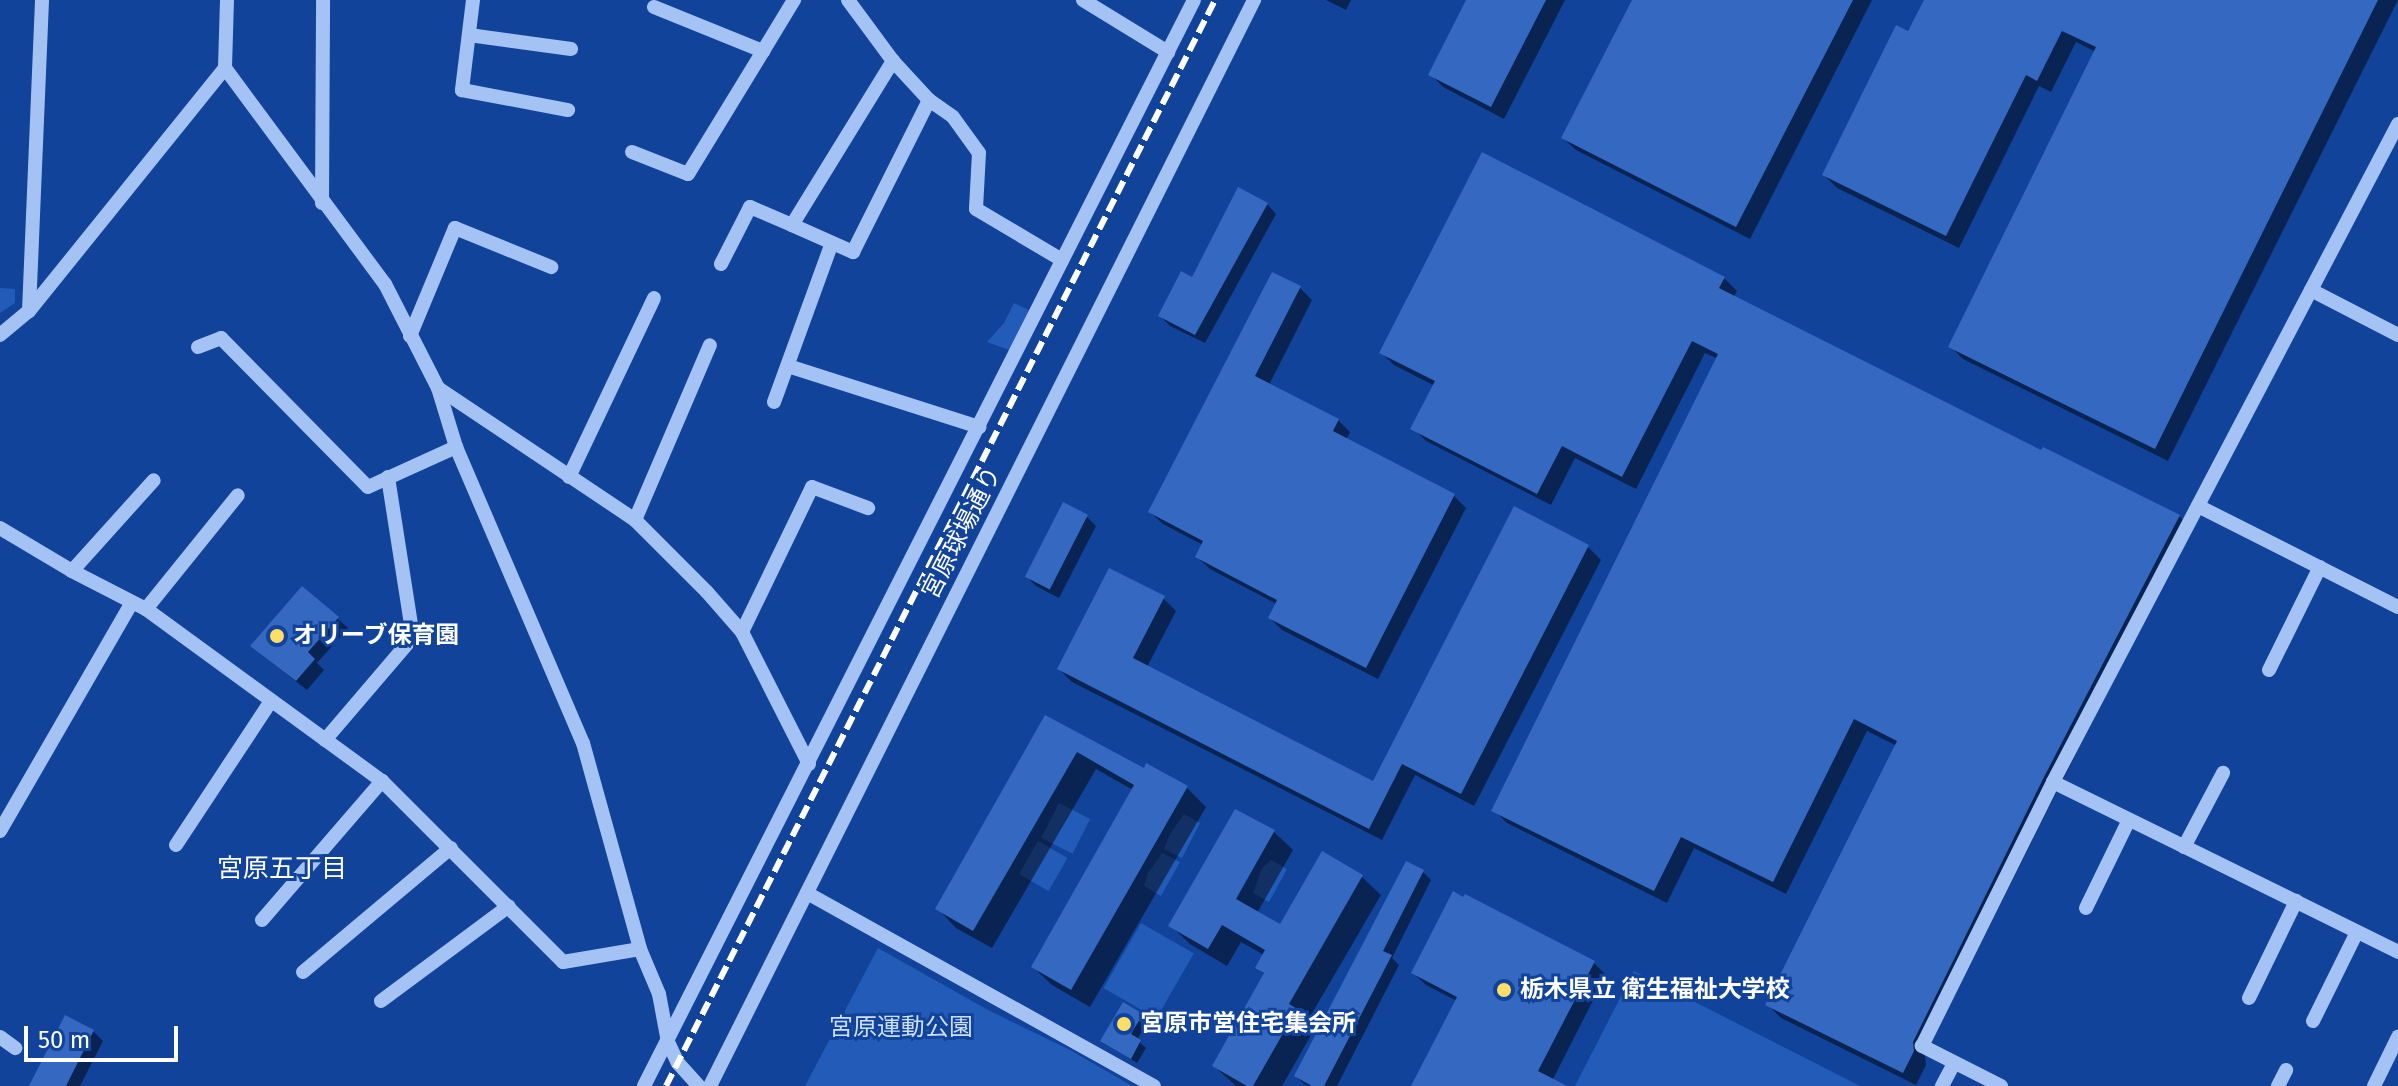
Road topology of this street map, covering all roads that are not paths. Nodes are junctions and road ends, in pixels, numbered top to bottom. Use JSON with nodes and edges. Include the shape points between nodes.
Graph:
{"nodes":[{"id":1,"x":42,"y":0,"type":"edge"},
{"id":2,"x":227,"y":0,"type":"edge"},
{"id":3,"x":323,"y":0,"type":"edge"},
{"id":4,"x":473,"y":0,"type":"edge"},
{"id":5,"x":794,"y":0,"type":"edge"},
{"id":6,"x":848,"y":0,"type":"edge"},
{"id":7,"x":1083,"y":0,"type":"edge"},
{"id":8,"x":1194,"y":0,"type":"edge"},
{"id":9,"x":1254,"y":0,"type":"edge"},
{"id":10,"x":654,"y":7,"type":"dead end"},
{"id":11,"x":469,"y":35,"type":"junction"},
{"id":12,"x":571,"y":49,"type":"dead end"},
{"id":13,"x":763,"y":51,"type":"junction"},
{"id":14,"x":1168,"y":52,"type":"junction"},
{"id":15,"x":893,"y":61,"type":"junction"},
{"id":16,"x":225,"y":68,"type":"junction"},
{"id":17,"x":929,"y":100,"type":"junction"},
{"id":18,"x":568,"y":110,"type":"dead end"},
{"id":19,"x":2398,"y":124,"type":"edge"},
{"id":20,"x":632,"y":152,"type":"dead end"},
{"id":21,"x":322,"y":203,"type":"junction"},
{"id":22,"x":792,"y":225,"type":"junction"},
{"id":23,"x":832,"y":243,"type":"junction"},
{"id":24,"x":1062,"y":260,"type":"junction"},
{"id":25,"x":721,"y":264,"type":"dead end"},
{"id":26,"x":551,"y":267,"type":"dead end"},
{"id":27,"x":2311,"y":290,"type":"junction"},
{"id":28,"x":654,"y":298,"type":"dead end"},
{"id":29,"x":29,"y":311,"type":"junction"},
{"id":30,"x":0,"y":335,"type":"edge"},
{"id":31,"x":2398,"y":335,"type":"edge"},
{"id":32,"x":410,"y":336,"type":"junction"},
{"id":33,"x":710,"y":345,"type":"dead end"},
{"id":34,"x":198,"y":347,"type":"dead end"},
{"id":35,"x":788,"y":366,"type":"junction"},
{"id":36,"x":438,"y":388,"type":"junction"},
{"id":37,"x":774,"y":402,"type":"dead end"},
{"id":38,"x":979,"y":427,"type":"junction"},
{"id":39,"x":456,"y":447,"type":"junction"},
{"id":40,"x":388,"y":477,"type":"junction"},
{"id":41,"x":569,"y":477,"type":"junction"},
{"id":42,"x":154,"y":480,"type":"dead end"},
{"id":43,"x":238,"y":495,"type":"dead end"},
{"id":44,"x":2198,"y":506,"type":"junction"},
{"id":45,"x":868,"y":508,"type":"dead end"},
{"id":46,"x":635,"y":520,"type":"junction"},
{"id":47,"x":0,"y":528,"type":"edge"},
{"id":48,"x":2320,"y":567,"type":"junction"},
{"id":49,"x":72,"y":571,"type":"junction"},
{"id":50,"x":139,"y":605,"type":"junction"},
{"id":51,"x":2398,"y":607,"type":"edge"},
{"id":52,"x":742,"y":632,"type":"junction"},
{"id":53,"x":2269,"y":670,"type":"dead end"},
{"id":54,"x":271,"y":701,"type":"junction"},
{"id":55,"x":325,"y":740,"type":"junction"},
{"id":56,"x":809,"y":764,"type":"junction"},
{"id":57,"x":2223,"y":773,"type":"dead end"},
{"id":58,"x":382,"y":781,"type":"junction"},
{"id":59,"x":2053,"y":782,"type":"junction"},
{"id":60,"x":2129,"y":820,"type":"junction"},
{"id":61,"x":0,"y":831,"type":"edge"},
{"id":62,"x":176,"y":845,"type":"dead end"},
{"id":63,"x":2184,"y":847,"type":"junction"},
{"id":64,"x":451,"y":848,"type":"junction"},
{"id":65,"x":807,"y":893,"type":"junction"},
{"id":66,"x":2296,"y":901,"type":"junction"},
{"id":67,"x":509,"y":906,"type":"junction"},
{"id":68,"x":2086,"y":908,"type":"dead end"},
{"id":69,"x":262,"y":920,"type":"dead end"},
{"id":70,"x":2357,"y":932,"type":"junction"},
{"id":71,"x":640,"y":949,"type":"junction"},
{"id":72,"x":2398,"y":952,"type":"edge"},
{"id":73,"x":303,"y":972,"type":"dead end"},
{"id":74,"x":2249,"y":998,"type":"dead end"},
{"id":75,"x":381,"y":1001,"type":"dead end"},
{"id":76,"x":2313,"y":1021,"type":"dead end"},
{"id":77,"x":0,"y":1037,"type":"edge"},
{"id":78,"x":2398,"y":1037,"type":"edge"},
{"id":79,"x":668,"y":1042,"type":"junction"},
{"id":80,"x":15,"y":1048,"type":"dead end"},
{"id":81,"x":1954,"y":1063,"type":"junction"},
{"id":82,"x":2286,"y":1070,"type":"dead end"},
{"id":83,"x":644,"y":1086,"type":"edge"},
{"id":84,"x":699,"y":1086,"type":"edge"},
{"id":85,"x":710,"y":1086,"type":"edge"},
{"id":86,"x":1154,"y":1086,"type":"edge"},
{"id":87,"x":1942,"y":1086,"type":"edge"},
{"id":88,"x":2001,"y":1086,"type":"edge"},
{"id":89,"x":2278,"y":1086,"type":"edge"},
{"id":90,"x":2374,"y":1086,"type":"edge"}],
"edges":[{"from":1,"to":29,"type":"street"},
{"from":2,"to":16,"type":"street"},
{"from":3,"to":21,"type":"street"},
{"from":4,"to":11,"type":"street"},
{"from":5,"to":13,"type":"street"},
{"from":6,"to":15,"type":"street"},
{"from":7,"to":14,"type":"street"},
{"from":8,"to":14,"type":"street"},
{"from":9,"to":65,"type":"street","name":"宮原球場通り"},
{"from":10,"to":13,"type":"street"},
{"from":11,"to":12,"type":"street"},
{"from":11,"to":18,"type":"street","via":[[462,90]]},
{"from":13,"to":20,"type":"street","via":[[688,174]]},
{"from":14,"to":24,"type":"street"},
{"from":15,"to":17,"type":"street"},
{"from":15,"to":22,"type":"street"},
{"from":16,"to":21,"type":"street"},
{"from":16,"to":29,"type":"street"},
{"from":17,"to":23,"type":"street","via":[[853,252]]},
{"from":17,"to":24,"type":"street","via":[[953,117],[979,153],[976,209]]},
{"from":19,"to":27,"type":"street"},
{"from":21,"to":32,"type":"street","via":[[385,284]]},
{"from":22,"to":23,"type":"street"},
{"from":22,"to":25,"type":"street","via":[[750,207]]},
{"from":23,"to":35,"type":"street"},
{"from":24,"to":38,"type":"street"},
{"from":26,"to":32,"type":"street","via":[[455,228]]},
{"from":27,"to":31,"type":"street"},
{"from":27,"to":44,"type":"street"},
{"from":28,"to":41,"type":"street"},
{"from":29,"to":30,"type":"street"},
{"from":32,"to":36,"type":"street"},
{"from":33,"to":46,"type":"street"},
{"from":34,"to":40,"type":"street","via":[[221,338],[368,487]]},
{"from":35,"to":37,"type":"street"},
{"from":35,"to":38,"type":"street"},
{"from":36,"to":39,"type":"street"},
{"from":36,"to":41,"type":"street"},
{"from":38,"to":56,"type":"street"},
{"from":39,"to":40,"type":"street"},
{"from":39,"to":71,"type":"street","via":[[583,743]]},
{"from":40,"to":55,"type":"street","via":[[413,637]]},
{"from":41,"to":46,"type":"street"},
{"from":42,"to":49,"type":"street"},
{"from":43,"to":50,"type":"street"},
{"from":44,"to":48,"type":"street"},
{"from":44,"to":59,"type":"street"},
{"from":45,"to":52,"type":"street","via":[[812,487]]},
{"from":46,"to":52,"type":"street"},
{"from":47,"to":49,"type":"street"},
{"from":48,"to":51,"type":"street"},
{"from":48,"to":53,"type":"street"},
{"from":49,"to":50,"type":"street"},
{"from":50,"to":54,"type":"street"},
{"from":50,"to":61,"type":"street"},
{"from":52,"to":56,"type":"street"},
{"from":54,"to":55,"type":"street"},
{"from":54,"to":62,"type":"street"},
{"from":55,"to":58,"type":"street"},
{"from":56,"to":79,"type":"street"},
{"from":57,"to":63,"type":"street"},
{"from":58,"to":64,"type":"street"},
{"from":58,"to":69,"type":"street"},
{"from":59,"to":60,"type":"street"},
{"from":59,"to":81,"type":"street","via":[[1922,1046]]},
{"from":60,"to":63,"type":"street"},
{"from":60,"to":68,"type":"street"},
{"from":63,"to":66,"type":"street"},
{"from":64,"to":67,"type":"street"},
{"from":64,"to":73,"type":"street"},
{"from":65,"to":85,"type":"street","name":"宮原球場通り"},
{"from":65,"to":86,"type":"street"},
{"from":66,"to":70,"type":"street"},
{"from":66,"to":74,"type":"street"},
{"from":67,"to":71,"type":"street","via":[[563,962]]},
{"from":67,"to":75,"type":"street"},
{"from":70,"to":72,"type":"street"},
{"from":70,"to":76,"type":"street"},
{"from":71,"to":79,"type":"street","via":[[659,994]]},
{"from":77,"to":80,"type":"street"},
{"from":78,"to":90,"type":"street"},
{"from":79,"to":83,"type":"street"},
{"from":79,"to":84,"type":"street"},
{"from":81,"to":87,"type":"street"},
{"from":81,"to":88,"type":"street"},
{"from":82,"to":89,"type":"street"}]}
